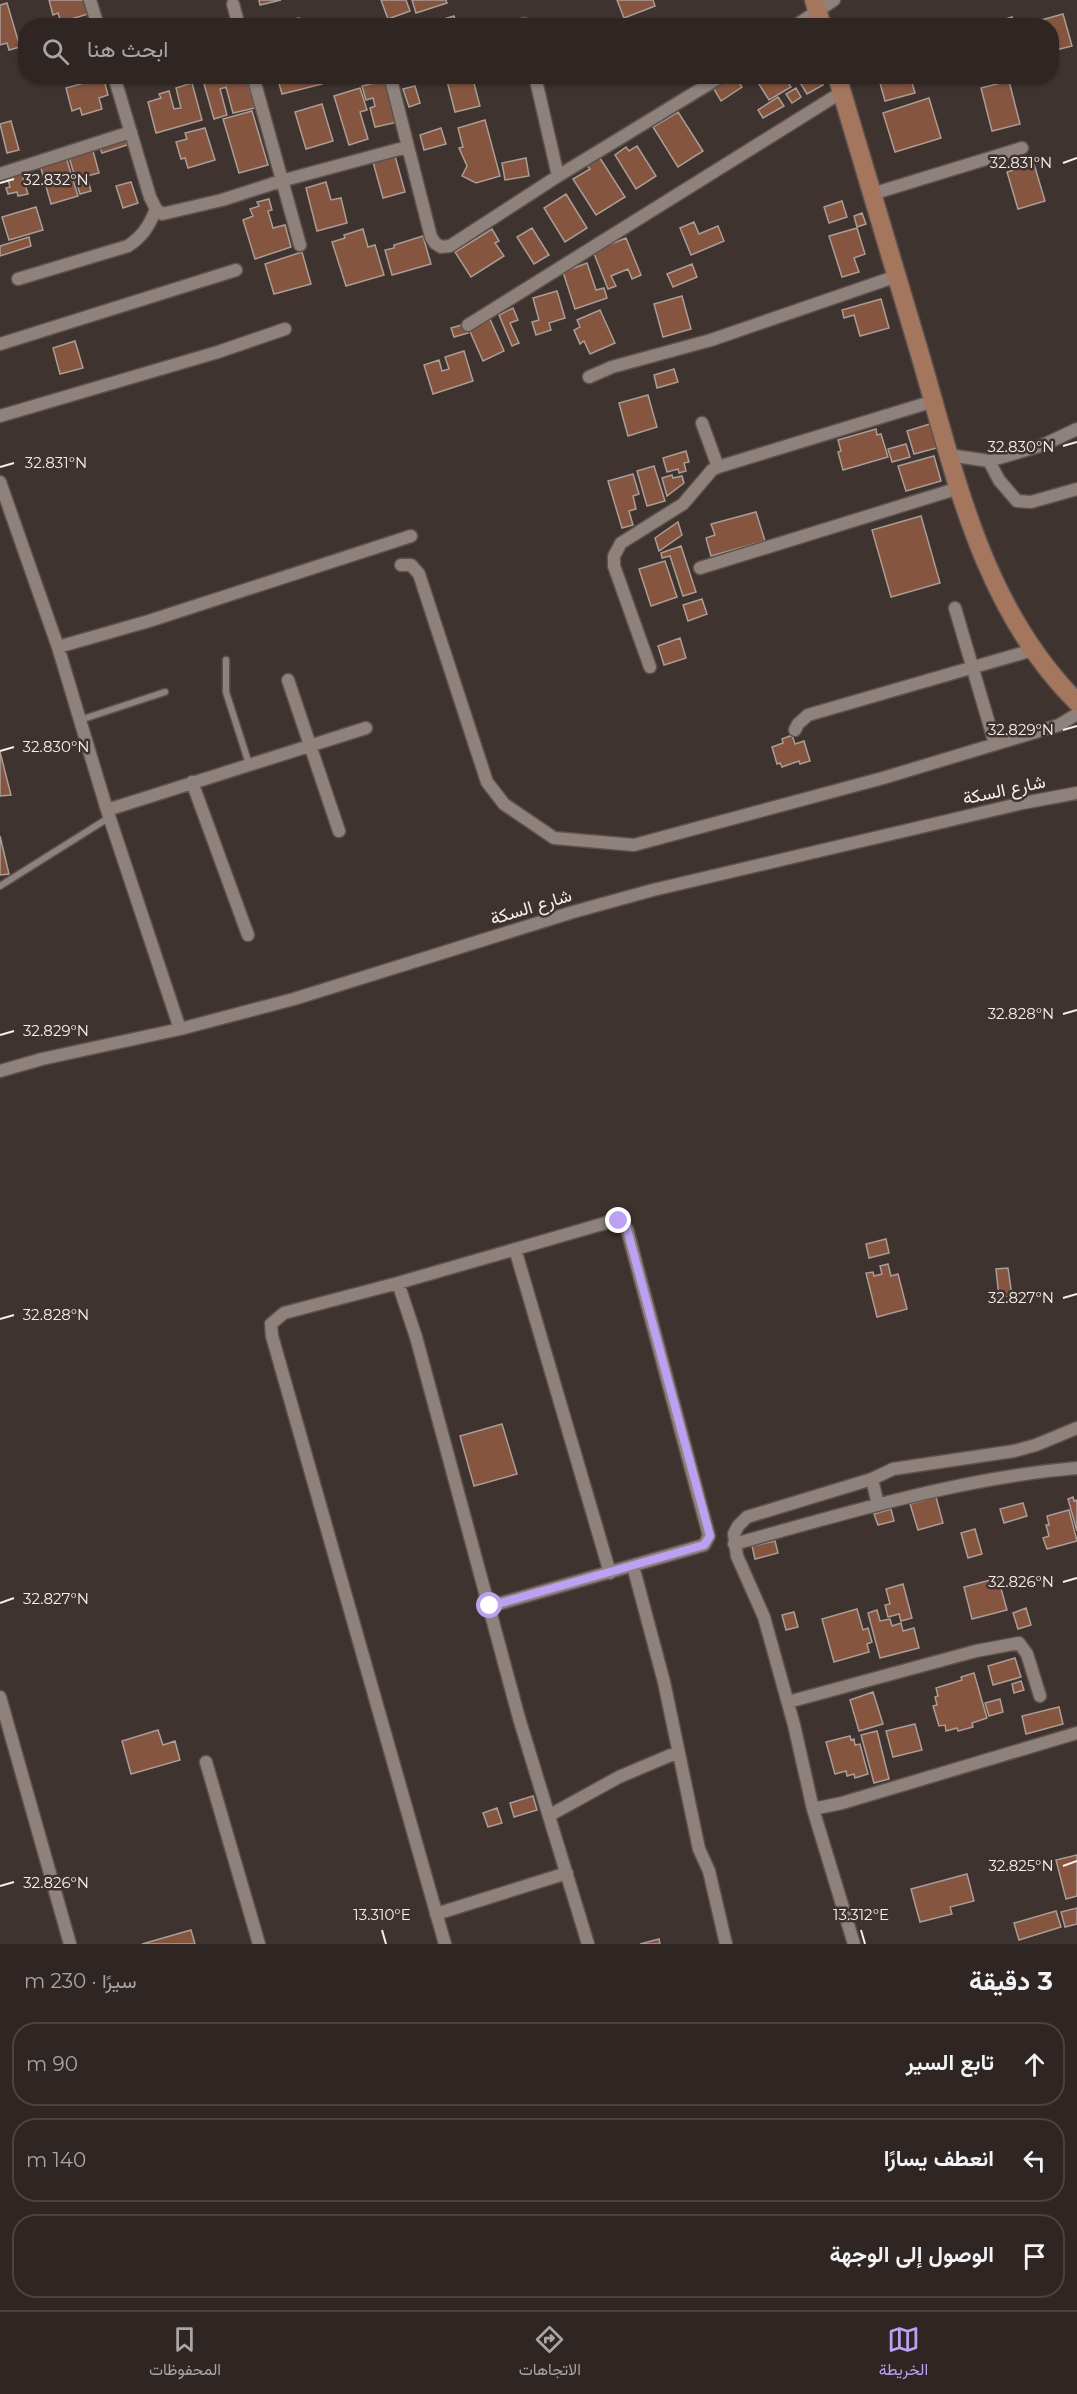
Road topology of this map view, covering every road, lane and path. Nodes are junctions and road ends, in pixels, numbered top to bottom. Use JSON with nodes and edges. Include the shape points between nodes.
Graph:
{"nodes":[{"id":1,"x":90,"y":0,"type":"edge"},
{"id":2,"x":834,"y":0,"type":"edge"},
{"id":3,"x":233,"y":4,"type":"dead end"},
{"id":4,"x":818,"y":12,"type":"edge"},
{"id":5,"x":96,"y":18,"type":"edge"},
{"id":6,"x":237,"y":18,"type":"edge"},
{"id":7,"x":117,"y":84,"type":"edge"},
{"id":8,"x":256,"y":84,"type":"edge"},
{"id":9,"x":392,"y":84,"type":"edge"},
{"id":10,"x":538,"y":84,"type":"edge"},
{"id":11,"x":709,"y":84,"type":"edge"},
{"id":12,"x":839,"y":84,"type":"edge"},
{"id":13,"x":132,"y":132,"type":"junction"},
{"id":14,"x":407,"y":147,"type":"junction"},
{"id":15,"x":1022,"y":148,"type":"dead end"},
{"id":16,"x":0,"y":174,"type":"edge"},
{"id":17,"x":558,"y":176,"type":"junction"},
{"id":18,"x":281,"y":181,"type":"junction"},
{"id":19,"x":872,"y":194,"type":"junction"},
{"id":20,"x":156,"y":209,"type":"junction"},
{"id":21,"x":300,"y":245,"type":"dead end"},
{"id":22,"x":236,"y":270,"type":"dead end"},
{"id":23,"x":897,"y":276,"type":"junction"},
{"id":24,"x":18,"y":279,"type":"dead end"},
{"id":25,"x":468,"y":325,"type":"dead end"},
{"id":26,"x":285,"y":329,"type":"dead end"},
{"id":27,"x":0,"y":344,"type":"edge"},
{"id":28,"x":589,"y":377,"type":"dead end"},
{"id":29,"x":934,"y":401,"type":"junction"},
{"id":30,"x":0,"y":416,"type":"edge"},
{"id":31,"x":702,"y":423,"type":"dead end"},
{"id":32,"x":1077,"y":429,"type":"edge"},
{"id":33,"x":950,"y":455,"type":"junction"},
{"id":34,"x":989,"y":461,"type":"junction"},
{"id":35,"x":718,"y":467,"type":"junction"},
{"id":36,"x":0,"y":482,"type":"edge"},
{"id":37,"x":959,"y":488,"type":"junction"},
{"id":38,"x":1077,"y":489,"type":"edge"},
{"id":39,"x":411,"y":536,"type":"dead end"},
{"id":40,"x":401,"y":565,"type":"dead end"},
{"id":41,"x":700,"y":568,"type":"dead end"},
{"id":42,"x":955,"y":608,"type":"dead end"},
{"id":43,"x":58,"y":647,"type":"junction"},
{"id":44,"x":1033,"y":650,"type":"junction"},
{"id":45,"x":225,"y":660,"type":"dead end"},
{"id":46,"x":972,"y":666,"type":"junction"},
{"id":47,"x":650,"y":668,"type":"dead end"},
{"id":48,"x":288,"y":680,"type":"dead end"},
{"id":49,"x":165,"y":692,"type":"dead end"},
{"id":50,"x":1077,"y":702,"type":"edge"},
{"id":51,"x":1077,"y":714,"type":"edge"},
{"id":52,"x":80,"y":720,"type":"junction"},
{"id":53,"x":366,"y":728,"type":"dead end"},
{"id":54,"x":795,"y":730,"type":"dead end"},
{"id":55,"x":995,"y":744,"type":"junction"},
{"id":56,"x":310,"y":745,"type":"junction"},
{"id":57,"x":249,"y":764,"type":"junction"},
{"id":58,"x":192,"y":782,"type":"junction"},
{"id":59,"x":1077,"y":793,"type":"edge"},
{"id":60,"x":109,"y":813,"type":"junction"},
{"id":61,"x":339,"y":831,"type":"dead end"},
{"id":62,"x":0,"y":886,"type":"edge"},
{"id":63,"x":248,"y":935,"type":"dead end"},
{"id":64,"x":180,"y":1029,"type":"junction"},
{"id":65,"x":0,"y":1071,"type":"edge"},
{"id":66,"x":515,"y":1249,"type":"junction"},
{"id":67,"x":398,"y":1283,"type":"junction"},
{"id":68,"x":1077,"y":1428,"type":"edge"},
{"id":69,"x":993,"y":1454,"type":"junction"},
{"id":70,"x":1077,"y":1468,"type":"edge"},
{"id":71,"x":999,"y":1477,"type":"junction"},
{"id":72,"x":872,"y":1479,"type":"junction"},
{"id":73,"x":878,"y":1505,"type":"junction"},
{"id":74,"x":734,"y":1544,"type":"junction"},
{"id":75,"x":633,"y":1566,"type":"junction"},
{"id":76,"x":610,"y":1573,"type":"junction"},
{"id":77,"x":490,"y":1606,"type":"junction"},
{"id":78,"x":1040,"y":1696,"type":"dead end"},
{"id":79,"x":0,"y":1697,"type":"edge"},
{"id":80,"x":788,"y":1702,"type":"junction"},
{"id":81,"x":1077,"y":1733,"type":"edge"},
{"id":82,"x":678,"y":1752,"type":"junction"},
{"id":83,"x":206,"y":1762,"type":"dead end"},
{"id":84,"x":813,"y":1809,"type":"junction"},
{"id":85,"x":550,"y":1815,"type":"junction"},
{"id":86,"x":567,"y":1873,"type":"junction"},
{"id":87,"x":436,"y":1914,"type":"junction"},
{"id":88,"x":70,"y":1944,"type":"edge"},
{"id":89,"x":259,"y":1944,"type":"edge"},
{"id":90,"x":445,"y":1944,"type":"edge"},
{"id":91,"x":588,"y":1944,"type":"edge"},
{"id":92,"x":726,"y":1944,"type":"edge"},
{"id":93,"x":854,"y":1944,"type":"edge"}],
"edges":[{"from":1,"to":5,"type":"street"},
{"from":2,"to":4,"type":"street"},
{"from":3,"to":6,"type":"street"},
{"from":7,"to":13,"type":"street"},
{"from":8,"to":18,"type":"street"},
{"from":9,"to":14,"type":"street"},
{"from":10,"to":17,"type":"street"},
{"from":11,"to":17,"type":"street"},
{"from":12,"to":19,"type":"main road"},
{"from":12,"to":25,"type":"street"},
{"from":13,"to":16,"type":"street"},
{"from":13,"to":20,"type":"street"},
{"from":14,"to":17,"type":"street","via":[[431,237],[441,247],[450,246]]},
{"from":14,"to":18,"type":"street"},
{"from":15,"to":19,"type":"street"},
{"from":18,"to":20,"type":"street","via":[[172,213],[162,214]]},
{"from":18,"to":21,"type":"street"},
{"from":19,"to":23,"type":"main road"},
{"from":20,"to":24,"type":"street","via":[[148,228],[128,246]]},
{"from":22,"to":27,"type":"street"},
{"from":23,"to":28,"type":"street"},
{"from":23,"to":29,"type":"main road"},
{"from":26,"to":30,"type":"street"},
{"from":29,"to":33,"type":"main road"},
{"from":29,"to":35,"type":"street"},
{"from":31,"to":35,"type":"street"},
{"from":32,"to":34,"type":"street","via":[[1043,445]]},
{"from":33,"to":34,"type":"street"},
{"from":33,"to":37,"type":"main road"},
{"from":34,"to":38,"type":"street","via":[[1017,501],[1031,502]]},
{"from":35,"to":47,"type":"street","via":[[683,504],[621,543],[614,556],[614,566]]},
{"from":36,"to":43,"type":"street"},
{"from":37,"to":41,"type":"street"},
{"from":37,"to":44,"type":"main road","via":[[995,586]]},
{"from":39,"to":43,"type":"street"},
{"from":40,"to":55,"type":"street","via":[[411,565],[419,574],[490,788],[504,804],[554,838],[634,845]]},
{"from":42,"to":46,"type":"street"},
{"from":43,"to":52,"type":"street"},
{"from":44,"to":46,"type":"street"},
{"from":44,"to":50,"type":"main road"},
{"from":45,"to":57,"type":"lane","via":[[226,692]]},
{"from":46,"to":54,"type":"street","via":[[808,715]]},
{"from":46,"to":55,"type":"street"},
{"from":48,"to":56,"type":"street"},
{"from":49,"to":52,"type":"lane"},
{"from":51,"to":55,"type":"street","via":[[1059,724]]},
{"from":52,"to":60,"type":"street"},
{"from":53,"to":56,"type":"street"},
{"from":56,"to":57,"type":"street"},
{"from":56,"to":61,"type":"street"},
{"from":57,"to":58,"type":"street"},
{"from":58,"to":60,"type":"street"},
{"from":58,"to":63,"type":"street"},
{"from":59,"to":64,"type":"street","name":"شارع السكة","via":[[653,890],[304,996]]},
{"from":60,"to":62,"type":"lane"},
{"from":60,"to":64,"type":"street"},
{"from":64,"to":65,"type":"street","name":"شارع السكة"},
{"from":66,"to":67,"type":"street"},
{"from":66,"to":75,"type":"street","via":[[616,1220],[627,1229],[710,1536],[704,1545]]},
{"from":66,"to":76,"type":"street"},
{"from":67,"to":77,"type":"street"},
{"from":67,"to":87,"type":"street","via":[[284,1313],[271,1324]]},
{"from":68,"to":69,"type":"street","via":[[1036,1445]]},
{"from":69,"to":71,"type":"street"},
{"from":69,"to":72,"type":"street","via":[[892,1469]]},
{"from":70,"to":71,"type":"street"},
{"from":71,"to":73,"type":"street"},
{"from":72,"to":73,"type":"street"},
{"from":72,"to":74,"type":"street","via":[[747,1517],[734,1534]]},
{"from":73,"to":74,"type":"street"},
{"from":74,"to":80,"type":"street","via":[[764,1617]]},
{"from":75,"to":76,"type":"street"},
{"from":75,"to":82,"type":"street"},
{"from":76,"to":77,"type":"street"},
{"from":77,"to":85,"type":"street","via":[[519,1718]]},
{"from":78,"to":80,"type":"street","via":[[1027,1654],[1019,1643]]},
{"from":79,"to":88,"type":"street"},
{"from":80,"to":84,"type":"street"},
{"from":81,"to":84,"type":"street"},
{"from":82,"to":85,"type":"street","via":[[619,1777]]},
{"from":82,"to":92,"type":"street","via":[[699,1849],[710,1871]]},
{"from":83,"to":89,"type":"street"},
{"from":84,"to":93,"type":"street"},
{"from":85,"to":86,"type":"street"},
{"from":86,"to":87,"type":"street"},
{"from":86,"to":91,"type":"street"},
{"from":87,"to":90,"type":"street"}]}
